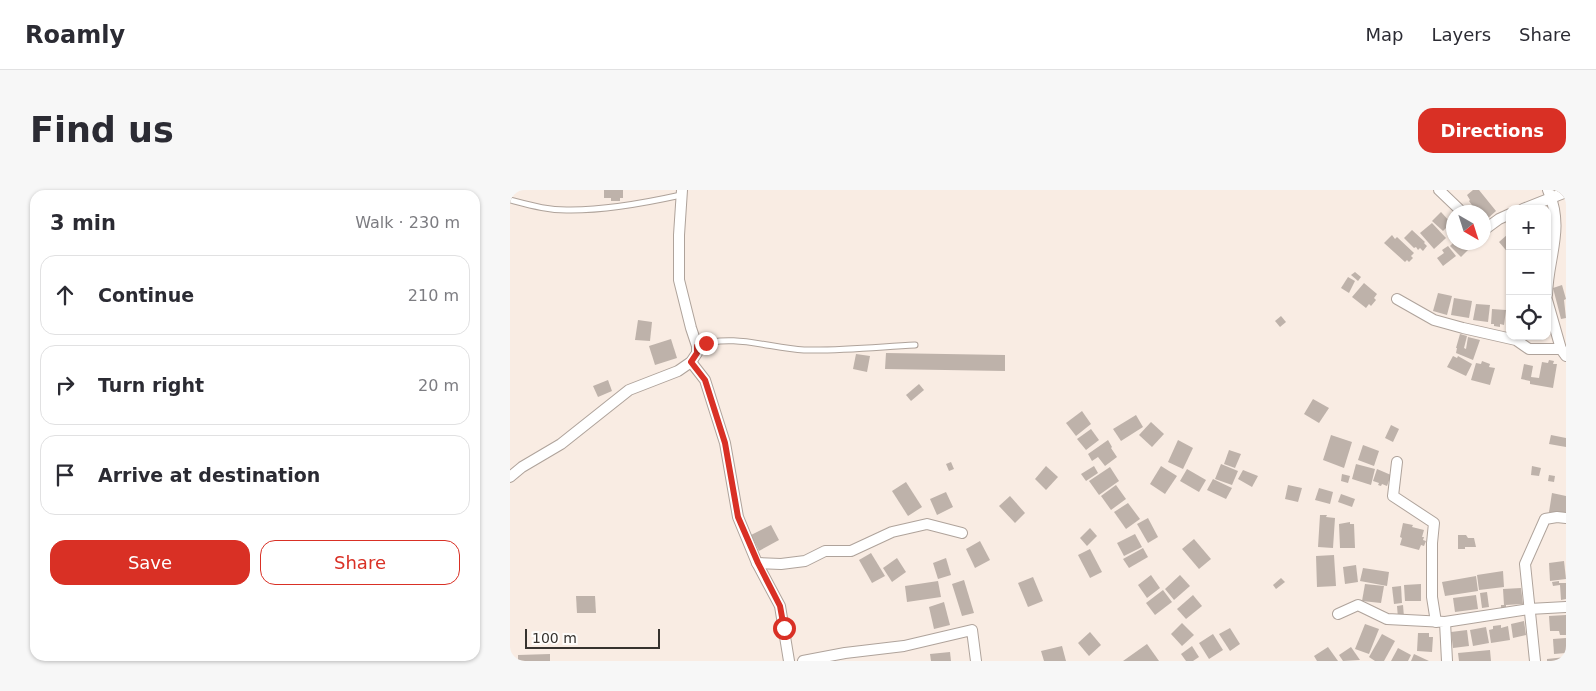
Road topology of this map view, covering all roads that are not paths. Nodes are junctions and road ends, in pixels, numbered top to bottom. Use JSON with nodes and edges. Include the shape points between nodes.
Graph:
{"nodes":[{"id":1,"x":1438,"y":190,"type":"edge"},
{"id":2,"x":682,"y":192,"type":"edge"},
{"id":3,"x":1566,"y":192,"type":"edge"},
{"id":4,"x":1550,"y":194,"type":"edge"},
{"id":5,"x":510,"y":200,"type":"edge"},
{"id":6,"x":1454,"y":205,"type":"edge"},
{"id":7,"x":1530,"y":205,"type":"edge"},
{"id":8,"x":1506,"y":216,"type":"edge"},
{"id":9,"x":1491,"y":225,"type":"edge"},
{"id":10,"x":1551,"y":269,"type":"edge"},
{"id":11,"x":1397,"y":299,"type":"dead end"},
{"id":12,"x":1551,"y":312,"type":"edge"},
{"id":13,"x":915,"y":345,"type":"dead end"},
{"id":14,"x":697,"y":346,"type":"junction"},
{"id":15,"x":1564,"y":352,"type":"edge"},
{"id":16,"x":691,"y":362,"type":"junction"},
{"id":17,"x":1397,"y":462,"type":"dead end"},
{"id":18,"x":510,"y":477,"type":"edge"},
{"id":19,"x":1566,"y":518,"type":"edge"},
{"id":20,"x":962,"y":533,"type":"dead end"},
{"id":21,"x":758,"y":563,"type":"junction"},
{"id":22,"x":1566,"y":607,"type":"edge"},
{"id":23,"x":1529,"y":609,"type":"junction"},
{"id":24,"x":1338,"y":614,"type":"dead end"},
{"id":25,"x":1440,"y":622,"type":"junction"},
{"id":26,"x":789,"y":661,"type":"edge"},
{"id":27,"x":803,"y":661,"type":"edge"},
{"id":28,"x":976,"y":661,"type":"edge"},
{"id":29,"x":1447,"y":661,"type":"edge"},
{"id":30,"x":1535,"y":661,"type":"edge"}],
"edges":[{"from":1,"to":6,"type":"street"},
{"from":2,"to":5,"type":"lane","via":[[649,202],[569,210]]},
{"from":2,"to":14,"type":"street","via":[[679,280]]},
{"from":3,"to":4,"type":"street"},
{"from":4,"to":7,"type":"street"},
{"from":4,"to":10,"type":"street","via":[[1556,216]]},
{"from":8,"to":9,"type":"street"},
{"from":11,"to":15,"type":"street","via":[[1434,320],[1516,340],[1529,349]]},
{"from":12,"to":15,"type":"street"},
{"from":13,"to":14,"type":"lane","via":[[810,350],[743,341]]},
{"from":14,"to":16,"type":"street"},
{"from":16,"to":18,"type":"street","via":[[678,371],[629,390],[561,444]]},
{"from":16,"to":21,"type":"street","via":[[705,380],[725,443],[738,517]]},
{"from":17,"to":25,"type":"street","via":[[1393,496],[1434,523],[1432,597]]},
{"from":19,"to":23,"type":"street","via":[[1546,519],[1525,564]]},
{"from":20,"to":21,"type":"street","via":[[927,524],[892,532],[851,551],[825,551],[804,561],[781,564]]},
{"from":21,"to":26,"type":"street","via":[[780,606]]},
{"from":22,"to":23,"type":"street"},
{"from":23,"to":25,"type":"street"},
{"from":23,"to":30,"type":"street"},
{"from":24,"to":25,"type":"street","via":[[1358,605],[1387,619]]},
{"from":25,"to":29,"type":"street"},
{"from":27,"to":28,"type":"street","via":[[904,646],[972,630]]}]}
